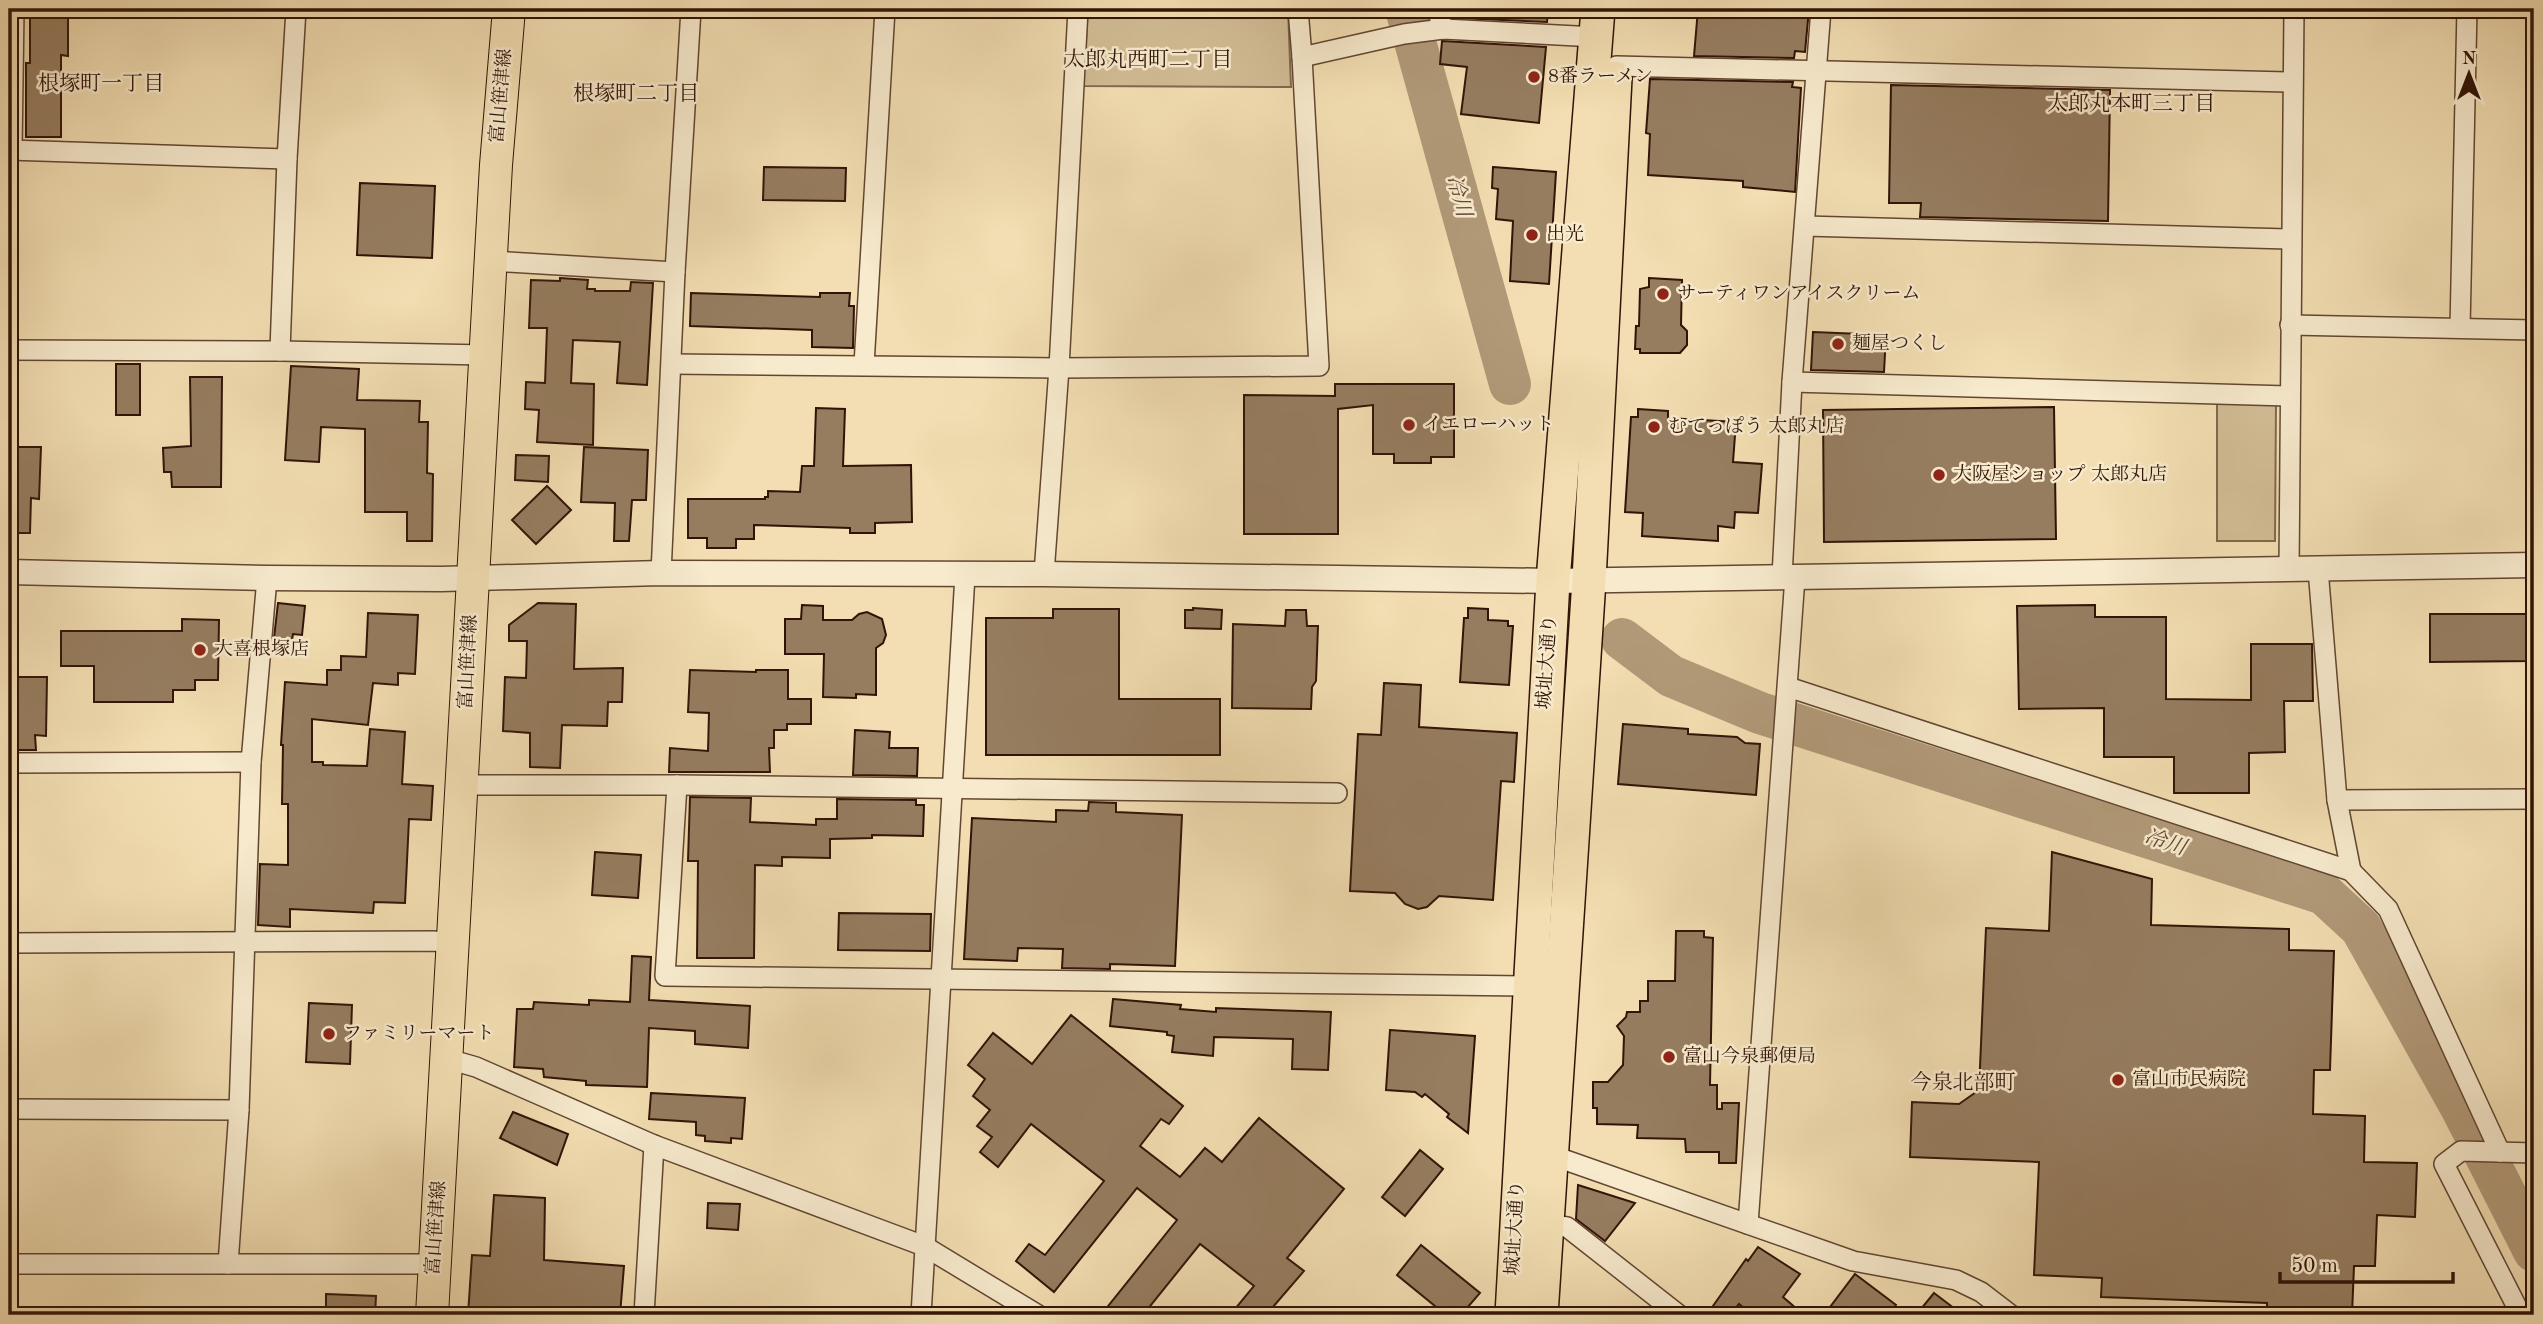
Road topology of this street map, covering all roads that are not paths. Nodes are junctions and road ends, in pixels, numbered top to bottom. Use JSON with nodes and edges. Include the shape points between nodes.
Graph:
{"nodes":[{"id":1,"x":15,"y":9,"type":"edge"},
{"id":2,"x":296,"y":9,"type":"edge"},
{"id":3,"x":509,"y":9,"type":"edge"},
{"id":4,"x":691,"y":9,"type":"edge"},
{"id":5,"x":885,"y":9,"type":"edge"},
{"id":6,"x":1078,"y":9,"type":"edge"},
{"id":7,"x":1298,"y":9,"type":"edge"},
{"id":8,"x":1437,"y":9,"type":"edge"},
{"id":9,"x":1620,"y":9,"type":"edge"},
{"id":10,"x":1821,"y":9,"type":"edge"},
{"id":11,"x":2294,"y":9,"type":"edge"},
{"id":12,"x":2467,"y":9,"type":"edge"},
{"id":13,"x":1597,"y":23,"type":"edge"},
{"id":14,"x":1443,"y":29,"type":"junction"},
{"id":15,"x":1302,"y":57,"type":"junction"},
{"id":16,"x":1616,"y":66,"type":"junction"},
{"id":17,"x":1816,"y":71,"type":"junction"},
{"id":18,"x":2292,"y":82,"type":"junction"},
{"id":19,"x":11,"y":150,"type":"edge"},
{"id":20,"x":287,"y":159,"type":"junction"},
{"id":21,"x":1805,"y":226,"type":"junction"},
{"id":22,"x":2290,"y":239,"type":"junction"},
{"id":23,"x":491,"y":261,"type":"junction"},
{"id":24,"x":675,"y":272,"type":"junction"},
{"id":25,"x":2290,"y":326,"type":"junction"},
{"id":26,"x":2460,"y":328,"type":"junction"},
{"id":27,"x":2534,"y":330,"type":"edge"},
{"id":28,"x":9,"y":350,"type":"edge"},
{"id":29,"x":280,"y":351,"type":"junction"},
{"id":30,"x":486,"y":355,"type":"junction"},
{"id":31,"x":672,"y":364,"type":"junction"},
{"id":32,"x":864,"y":365,"type":"junction"},
{"id":33,"x":1059,"y":368,"type":"junction"},
{"id":34,"x":1792,"y":383,"type":"junction"},
{"id":35,"x":2289,"y":396,"type":"junction"},
{"id":36,"x":2534,"y":565,"type":"edge"},
{"id":37,"x":2289,"y":569,"type":"junction"},
{"id":38,"x":2318,"y":569,"type":"junction"},
{"id":39,"x":9,"y":572,"type":"edge"},
{"id":40,"x":661,"y":573,"type":"junction"},
{"id":41,"x":1044,"y":574,"type":"junction"},
{"id":42,"x":965,"y":575,"type":"junction"},
{"id":43,"x":1788,"y":577,"type":"junction"},
{"id":44,"x":267,"y":578,"type":"junction"},
{"id":45,"x":472,"y":579,"type":"junction"},
{"id":46,"x":1589,"y":580,"type":"junction"},
{"id":47,"x":1553,"y":581,"type":"junction"},
{"id":48,"x":1788,"y":687,"type":"junction"},
{"id":49,"x":251,"y":762,"type":"junction"},
{"id":50,"x":9,"y":764,"type":"edge"},
{"id":51,"x":462,"y":785,"type":"junction"},
{"id":52,"x":677,"y":785,"type":"junction"},
{"id":53,"x":952,"y":789,"type":"junction"},
{"id":54,"x":1337,"y":793,"type":"dead end"},
{"id":55,"x":2534,"y":799,"type":"edge"},
{"id":56,"x":2337,"y":800,"type":"junction"},
{"id":57,"x":2351,"y":871,"type":"junction"},
{"id":58,"x":246,"y":941,"type":"junction"},
{"id":59,"x":9,"y":943,"type":"edge"},
{"id":60,"x":454,"y":943,"type":"junction"},
{"id":61,"x":941,"y":979,"type":"junction"},
{"id":62,"x":1530,"y":986,"type":"junction"},
{"id":63,"x":448,"y":1059,"type":"junction"},
{"id":64,"x":9,"y":1110,"type":"edge"},
{"id":65,"x":239,"y":1110,"type":"junction"},
{"id":66,"x":654,"y":1145,"type":"junction"},
{"id":67,"x":2500,"y":1152,"type":"junction"},
{"id":68,"x":2534,"y":1153,"type":"edge"},
{"id":69,"x":1551,"y":1155,"type":"junction"},
{"id":70,"x":1545,"y":1224,"type":"junction"},
{"id":71,"x":1748,"y":1224,"type":"junction"},
{"id":72,"x":924,"y":1246,"type":"junction"},
{"id":73,"x":9,"y":1264,"type":"edge"},
{"id":74,"x":228,"y":1264,"type":"junction"},
{"id":75,"x":434,"y":1264,"type":"junction"},
{"id":76,"x":432,"y":1315,"type":"edge"},
{"id":77,"x":644,"y":1315,"type":"edge"},
{"id":78,"x":921,"y":1315,"type":"edge"},
{"id":79,"x":1038,"y":1315,"type":"edge"},
{"id":80,"x":1512,"y":1315,"type":"edge"},
{"id":81,"x":1541,"y":1315,"type":"edge"},
{"id":82,"x":1679,"y":1315,"type":"edge"},
{"id":83,"x":2011,"y":1315,"type":"edge"},
{"id":84,"x":2521,"y":1315,"type":"edge"}],
"edges":[{"from":1,"to":19,"type":"street"},
{"from":2,"to":20,"type":"street"},
{"from":3,"to":23,"type":"main road","name":"富山笹津線"},
{"from":4,"to":24,"type":"street"},
{"from":5,"to":32,"type":"street"},
{"from":6,"to":33,"type":"street"},
{"from":7,"to":15,"type":"street"},
{"from":8,"to":14,"type":"street"},
{"from":9,"to":16,"type":"highway","name":"城址大通り"},
{"from":10,"to":17,"type":"street"},
{"from":11,"to":18,"type":"street"},
{"from":12,"to":26,"type":"street"},
{"from":13,"to":14,"type":"street"},
{"from":13,"to":47,"type":"highway","name":"城址大通り"},
{"from":14,"to":15,"type":"street"},
{"from":15,"to":33,"type":"street","via":[[1320,366]]},
{"from":16,"to":17,"type":"street"},
{"from":16,"to":46,"type":"highway","name":"城址大通り"},
{"from":17,"to":18,"type":"street"},
{"from":17,"to":21,"type":"street"},
{"from":18,"to":22,"type":"street"},
{"from":19,"to":20,"type":"street"},
{"from":20,"to":29,"type":"street"},
{"from":21,"to":22,"type":"street"},
{"from":21,"to":34,"type":"street"},
{"from":22,"to":25,"type":"street"},
{"from":23,"to":24,"type":"street"},
{"from":23,"to":30,"type":"main road","name":"富山笹津線"},
{"from":24,"to":31,"type":"street"},
{"from":25,"to":26,"type":"street"},
{"from":25,"to":35,"type":"street"},
{"from":26,"to":27,"type":"street"},
{"from":28,"to":29,"type":"street"},
{"from":29,"to":30,"type":"street"},
{"from":30,"to":45,"type":"main road","name":"富山笹津線"},
{"from":31,"to":32,"type":"street"},
{"from":31,"to":40,"type":"street"},
{"from":32,"to":33,"type":"street"},
{"from":33,"to":41,"type":"street"},
{"from":34,"to":35,"type":"street"},
{"from":34,"to":43,"type":"street"},
{"from":35,"to":37,"type":"street"},
{"from":36,"to":38,"type":"street"},
{"from":37,"to":38,"type":"street"},
{"from":37,"to":43,"type":"street"},
{"from":38,"to":56,"type":"street"},
{"from":39,"to":44,"type":"street"},
{"from":40,"to":42,"type":"street"},
{"from":40,"to":45,"type":"street"},
{"from":41,"to":42,"type":"street"},
{"from":41,"to":47,"type":"street"},
{"from":42,"to":53,"type":"street"},
{"from":43,"to":46,"type":"street"},
{"from":43,"to":48,"type":"street"},
{"from":44,"to":45,"type":"street"},
{"from":44,"to":49,"type":"street"},
{"from":45,"to":51,"type":"main road","name":"富山笹津線"},
{"from":46,"to":47,"type":"street"},
{"from":46,"to":69,"type":"highway","name":"城址大通り"},
{"from":47,"to":62,"type":"highway","name":"城址大通り"},
{"from":48,"to":57,"type":"street"},
{"from":48,"to":71,"type":"street"},
{"from":49,"to":50,"type":"street"},
{"from":49,"to":58,"type":"street"},
{"from":51,"to":52,"type":"street"},
{"from":51,"to":60,"type":"main road","name":"富山笹津線"},
{"from":52,"to":53,"type":"street"},
{"from":52,"to":61,"type":"street","via":[[665,975]]},
{"from":53,"to":54,"type":"street"},
{"from":53,"to":61,"type":"street"},
{"from":55,"to":56,"type":"street"},
{"from":56,"to":57,"type":"street"},
{"from":57,"to":67,"type":"street","via":[[2388,909]]},
{"from":58,"to":59,"type":"street"},
{"from":58,"to":60,"type":"street"},
{"from":58,"to":65,"type":"street"},
{"from":60,"to":63,"type":"main road","name":"富山笹津線"},
{"from":61,"to":62,"type":"street"},
{"from":61,"to":72,"type":"street"},
{"from":62,"to":80,"type":"highway","name":"城址大通り"},
{"from":63,"to":66,"type":"street"},
{"from":63,"to":75,"type":"main road","name":"富山笹津線"},
{"from":64,"to":65,"type":"street"},
{"from":65,"to":74,"type":"street"},
{"from":66,"to":72,"type":"street"},
{"from":66,"to":77,"type":"street"},
{"from":67,"to":68,"type":"street"},
{"from":67,"to":84,"type":"street","via":[[2461,1151],[2444,1164]]},
{"from":69,"to":70,"type":"highway","name":"城址大通り"},
{"from":69,"to":71,"type":"street"},
{"from":70,"to":81,"type":"highway","name":"城址大通り"},
{"from":70,"to":82,"type":"street","via":[[1567,1227]]},
{"from":71,"to":83,"type":"street","via":[[1853,1261],[1956,1280]]},
{"from":72,"to":78,"type":"street"},
{"from":72,"to":79,"type":"street"},
{"from":73,"to":74,"type":"street"},
{"from":74,"to":75,"type":"street"},
{"from":75,"to":76,"type":"main road","name":"富山笹津線"}]}
